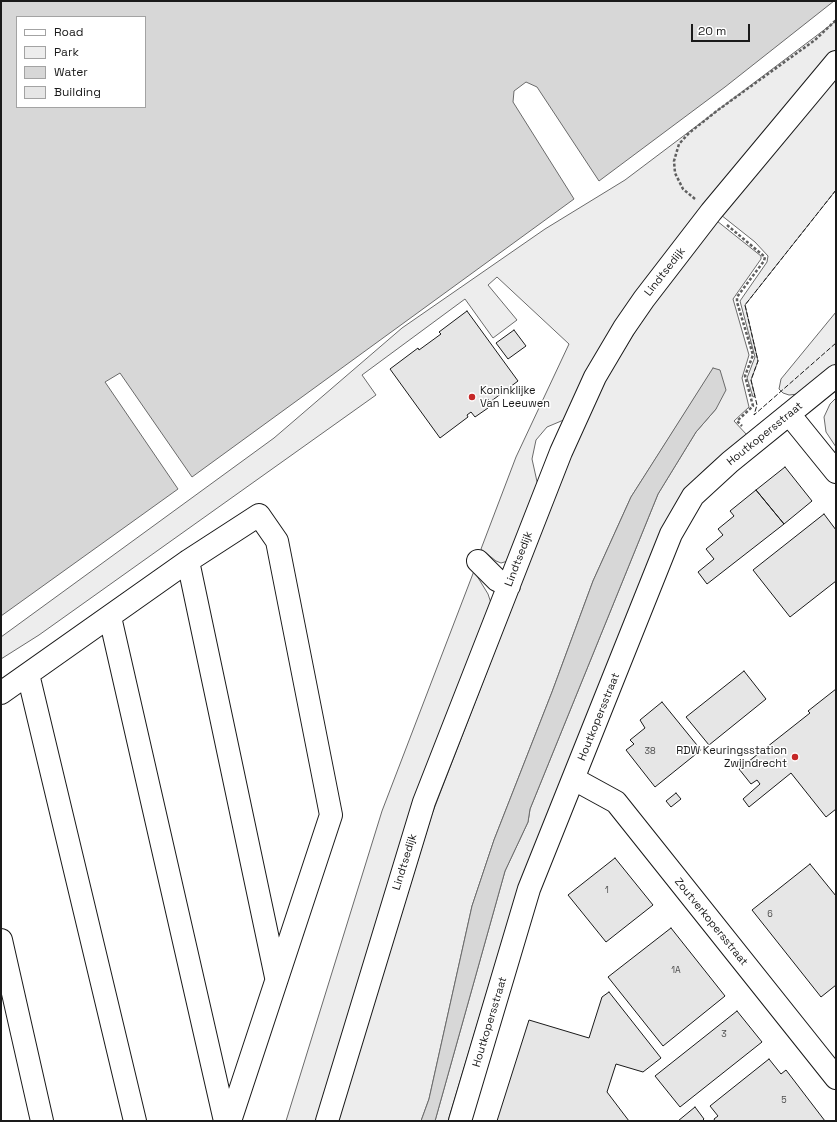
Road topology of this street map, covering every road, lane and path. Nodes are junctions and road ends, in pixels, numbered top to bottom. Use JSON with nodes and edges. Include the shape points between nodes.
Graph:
{"nodes":[{"id":1,"x":836,"y":20,"type":"edge"},
{"id":2,"x":836,"y":62,"type":"edge"},
{"id":3,"x":711,"y":212,"type":"junction"},
{"id":4,"x":732,"y":228,"type":"dead end"},
{"id":5,"x":836,"y":376,"type":"edge"},
{"id":6,"x":789,"y":414,"type":"junction"},
{"id":7,"x":756,"y":441,"type":"junction"},
{"id":8,"x":836,"y":472,"type":"edge"},
{"id":9,"x":188,"y":561,"type":"junction"},
{"id":10,"x":478,"y":561,"type":"dead end"},
{"id":11,"x":509,"y":586,"type":"junction"},
{"id":12,"x":110,"y":617,"type":"junction"},
{"id":13,"x":28,"y":674,"type":"junction"},
{"id":14,"x":1,"y":692,"type":"edge"},
{"id":15,"x":574,"y":779,"type":"junction"},
{"id":16,"x":1,"y":940,"type":"edge"},
{"id":17,"x":276,"y":976,"type":"junction"},
{"id":18,"x":836,"y":1078,"type":"edge"},
{"id":19,"x":42,"y":1121,"type":"edge"},
{"id":20,"x":135,"y":1121,"type":"edge"},
{"id":21,"x":225,"y":1121,"type":"edge"},
{"id":22,"x":230,"y":1121,"type":"edge"},
{"id":23,"x":326,"y":1121,"type":"edge"},
{"id":24,"x":460,"y":1121,"type":"edge"}],
"edges":[{"from":1,"to":3,"type":"path","via":[[815,40],[718,110],[679,144],[674,161],[675,173],[683,188]]},
{"from":2,"to":3,"type":"street","name":"Lindtsedijk"},
{"from":3,"to":11,"type":"street","name":"Lindtsedijk","via":[[644,299],[596,377],[561,452]]},
{"from":4,"to":7,"type":"path","via":[[765,257],[737,297],[753,355],[745,376],[753,406],[738,421]]},
{"from":5,"to":6,"type":"street","name":"Houtkopersstraat"},
{"from":6,"to":7,"type":"street","name":"Houtkopersstraat"},
{"from":6,"to":8,"type":"street"},
{"from":7,"to":15,"type":"street","name":"Houtkopersstraat","via":[[693,496],[671,534]]},
{"from":9,"to":12,"type":"street"},
{"from":9,"to":17,"type":"street"},
{"from":9,"to":17,"type":"street","via":[[259,514],[277,540],[331,815]]},
{"from":10,"to":11,"type":"street","via":[[497,580]]},
{"from":11,"to":23,"type":"street","name":"Lindtsedijk","via":[[424,802]]},
{"from":12,"to":13,"type":"street"},
{"from":12,"to":21,"type":"street"},
{"from":13,"to":14,"type":"street"},
{"from":13,"to":20,"type":"street"},
{"from":15,"to":18,"type":"street","name":"Zoutverkopersstraat","via":[[616,802]]},
{"from":15,"to":24,"type":"street","name":"Houtkopersstraat","via":[[529,889]]},
{"from":16,"to":19,"type":"street"},
{"from":17,"to":22,"type":"street"}]}
